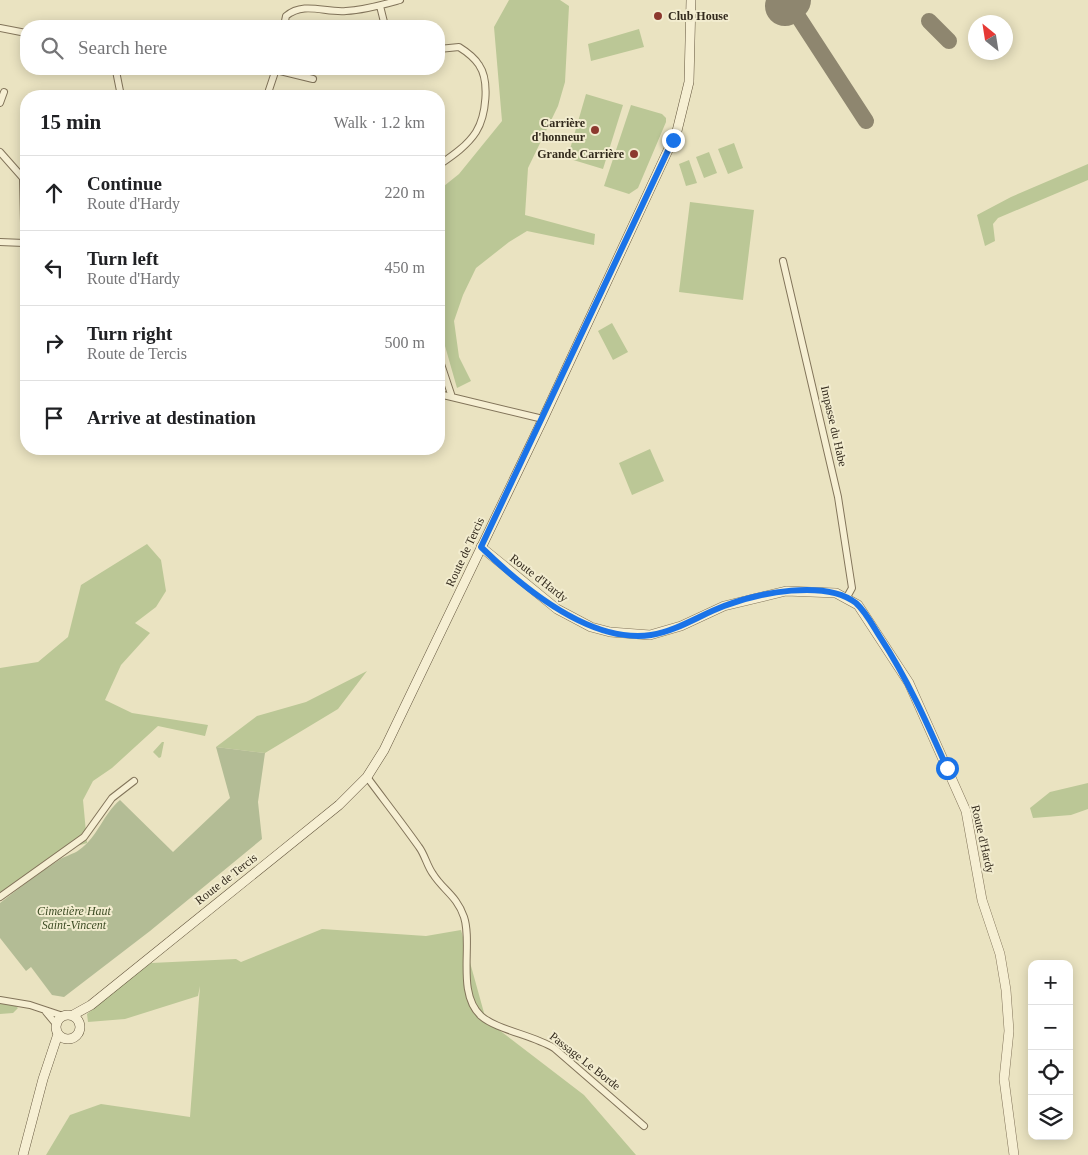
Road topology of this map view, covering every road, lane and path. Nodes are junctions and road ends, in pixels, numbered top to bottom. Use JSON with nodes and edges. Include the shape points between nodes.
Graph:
{"nodes":[{"id":1,"x":400,"y":0,"type":"edge"},
{"id":2,"x":691,"y":0,"type":"edge"},
{"id":3,"x":380,"y":6,"type":"junction"},
{"id":4,"x":285,"y":20,"type":"edge"},
{"id":5,"x":384,"y":20,"type":"edge"},
{"id":6,"x":0,"y":28,"type":"edge"},
{"id":7,"x":20,"y":32,"type":"edge"},
{"id":8,"x":445,"y":48,"type":"edge"},
{"id":9,"x":117,"y":75,"type":"edge"},
{"id":10,"x":274,"y":75,"type":"edge"},
{"id":11,"x":301,"y":75,"type":"edge"},
{"id":12,"x":313,"y":78,"type":"dead end"},
{"id":13,"x":120,"y":90,"type":"edge"},
{"id":14,"x":269,"y":90,"type":"edge"},
{"id":15,"x":4,"y":92,"type":"dead end"},
{"id":16,"x":0,"y":103,"type":"edge"},
{"id":17,"x":0,"y":152,"type":"edge"},
{"id":18,"x":445,"y":161,"type":"edge"},
{"id":19,"x":20,"y":174,"type":"edge"},
{"id":20,"x":0,"y":242,"type":"edge"},
{"id":21,"x":20,"y":243,"type":"edge"},
{"id":22,"x":783,"y":261,"type":"dead end"},
{"id":23,"x":445,"y":376,"type":"edge"},
{"id":24,"x":445,"y":395,"type":"edge"},
{"id":25,"x":452,"y":397,"type":"junction"},
{"id":26,"x":543,"y":419,"type":"junction"},
{"id":27,"x":481,"y":547,"type":"junction"},
{"id":28,"x":847,"y":597,"type":"junction"},
{"id":29,"x":367,"y":777,"type":"junction"},
{"id":30,"x":134,"y":781,"type":"dead end"},
{"id":31,"x":0,"y":897,"type":"edge"},
{"id":32,"x":0,"y":1000,"type":"edge"},
{"id":33,"x":91,"y":1005,"type":"junction"},
{"id":34,"x":46,"y":1012,"type":"junction"},
{"id":35,"x":73,"y":1015,"type":"junction"},
{"id":36,"x":63,"y":1016,"type":"junction"},
{"id":37,"x":80,"y":1022,"type":"junction"},
{"id":38,"x":56,"y":1024,"type":"junction"},
{"id":39,"x":58,"y":1034,"type":"junction"},
{"id":40,"x":67,"y":1039,"type":"junction"},
{"id":41,"x":54,"y":1050,"type":"junction"},
{"id":42,"x":644,"y":1126,"type":"dead end"},
{"id":43,"x":23,"y":1155,"type":"edge"},
{"id":44,"x":1014,"y":1155,"type":"edge"}],
"edges":[{"from":1,"to":3,"type":"street"},
{"from":2,"to":26,"type":"main road","name":"Route de Tercis","via":[[689,82],[677,132]]},
{"from":3,"to":4,"type":"street","via":[[345,12],[301,7],[286,16]]},
{"from":3,"to":5,"type":"street"},
{"from":6,"to":7,"type":"street"},
{"from":8,"to":18,"type":"street","via":[[459,46],[472,56],[481,66],[485,84],[484,110],[476,131]]},
{"from":9,"to":13,"type":"street"},
{"from":10,"to":14,"type":"street"},
{"from":11,"to":12,"type":"street"},
{"from":15,"to":16,"type":"street"},
{"from":17,"to":19,"type":"street"},
{"from":20,"to":21,"type":"street"},
{"from":22,"to":28,"type":"street","name":"Impasse du Habe","via":[[838,497],[852,588]]},
{"from":23,"to":25,"type":"street"},
{"from":24,"to":25,"type":"street"},
{"from":25,"to":26,"type":"street"},
{"from":26,"to":27,"type":"main road","name":"Route de Tercis"},
{"from":27,"to":28,"type":"main road","name":"Route d'Hardy","via":[[574,620],[591,627],[630,634],[650,635],[681,626],[724,606],[765,595],[811,591]]},
{"from":27,"to":29,"type":"main road","name":"Route de Tercis","via":[[392,736]]},
{"from":28,"to":44,"type":"main road","name":"Route d'Hardy","via":[[866,614],[909,683],[966,812],[984,908],[1000,954],[1006,990],[1009,1031],[1004,1079]]},
{"from":29,"to":33,"type":"main road","name":"Route de Tercis","via":[[339,805]]},
{"from":29,"to":42,"type":"street","name":"Passage Le Borde","via":[[420,849],[433,875],[455,898],[467,929],[465,972],[473,1002],[481,1015],[554,1048]]},
{"from":30,"to":31,"type":"street","via":[[112,798],[84,837]]},
{"from":32,"to":34,"type":"street","via":[[30,1005]]},
{"from":33,"to":35,"type":"main road","name":"Route de Tercis"},
{"from":33,"to":37,"type":"main road","name":"Route de Tercis"},
{"from":34,"to":36,"type":"street"},
{"from":34,"to":38,"type":"street"},
{"from":35,"to":36,"type":"main road"},
{"from":35,"to":37,"type":"main road"},
{"from":36,"to":38,"type":"main road"},
{"from":37,"to":40,"type":"main road","via":[[76,1036]]},
{"from":38,"to":39,"type":"main road"},
{"from":39,"to":40,"type":"main road"},
{"from":39,"to":41,"type":"main road"},
{"from":40,"to":41,"type":"main road"},
{"from":41,"to":43,"type":"main road"}]}
